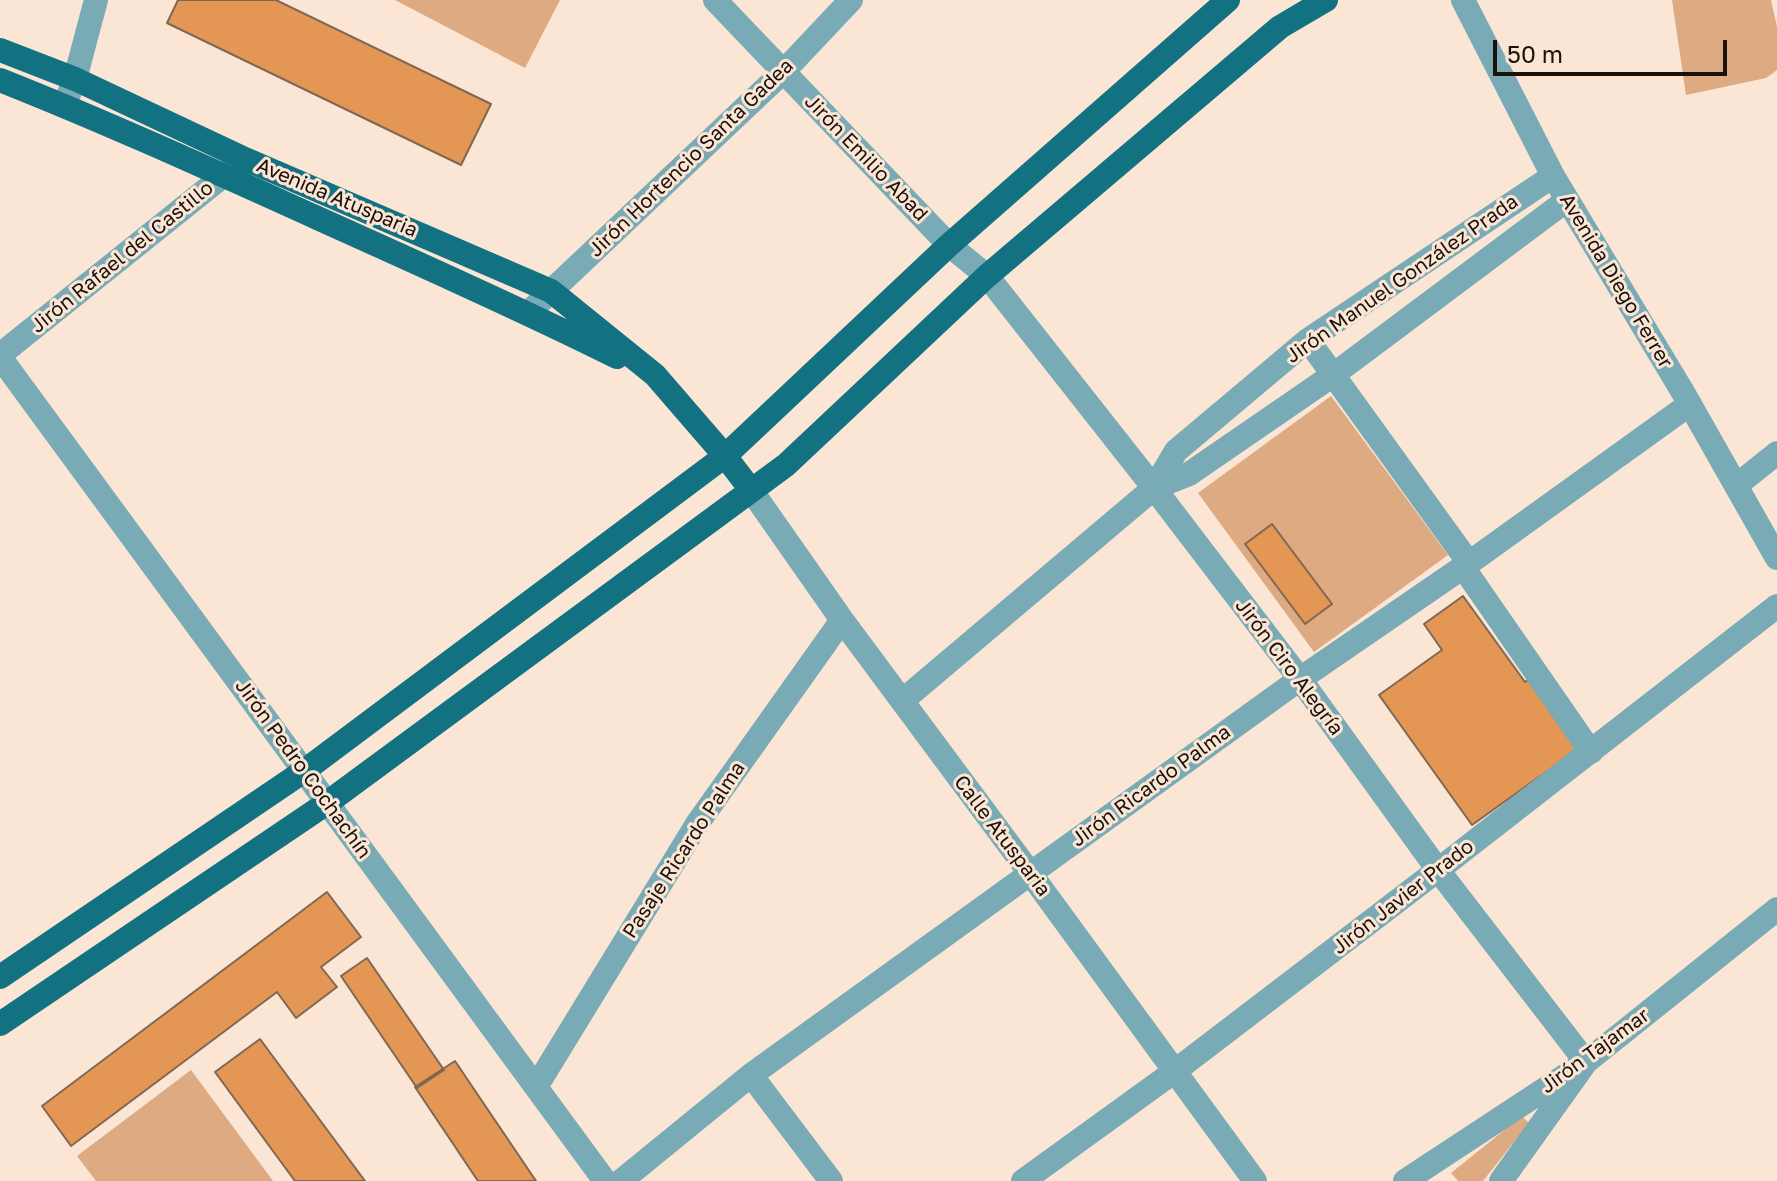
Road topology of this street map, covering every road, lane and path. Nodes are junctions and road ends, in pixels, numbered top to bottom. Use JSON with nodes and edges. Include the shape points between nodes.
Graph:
{"nodes":[{"id":1,"x":96,"y":0,"type":"edge"},
{"id":2,"x":715,"y":0,"type":"edge"},
{"id":3,"x":851,"y":0,"type":"edge"},
{"id":4,"x":1228,"y":0,"type":"edge"},
{"id":5,"x":1326,"y":0,"type":"edge"},
{"id":6,"x":1463,"y":0,"type":"edge"},
{"id":7,"x":0,"y":50,"type":"edge"},
{"id":8,"x":784,"y":71,"type":"junction"},
{"id":9,"x":75,"y":79,"type":"junction"},
{"id":10,"x":0,"y":80,"type":"edge"},
{"id":11,"x":64,"y":106,"type":"junction"},
{"id":12,"x":245,"y":159,"type":"junction"},
{"id":13,"x":224,"y":176,"type":"junction"},
{"id":14,"x":1553,"y":176,"type":"junction"},
{"id":15,"x":1567,"y":200,"type":"junction"},
{"id":16,"x":949,"y":245,"type":"junction"},
{"id":17,"x":987,"y":276,"type":"junction"},
{"id":18,"x":551,"y":291,"type":"junction"},
{"id":19,"x":528,"y":313,"type":"junction"},
{"id":20,"x":1308,"y":340,"type":"junction"},
{"id":21,"x":0,"y":356,"type":"edge"},
{"id":22,"x":655,"y":375,"type":"junction"},
{"id":23,"x":1333,"y":375,"type":"junction"},
{"id":24,"x":1690,"y":404,"type":"junction"},
{"id":25,"x":1777,"y":453,"type":"edge"},
{"id":26,"x":725,"y":456,"type":"junction"},
{"id":27,"x":1737,"y":485,"type":"junction"},
{"id":28,"x":1154,"y":488,"type":"junction"},
{"id":29,"x":751,"y":490,"type":"junction"},
{"id":30,"x":1777,"y":558,"type":"edge"},
{"id":31,"x":1466,"y":565,"type":"junction"},
{"id":32,"x":1777,"y":606,"type":"edge"},
{"id":33,"x":842,"y":620,"type":"junction"},
{"id":34,"x":1300,"y":679,"type":"junction"},
{"id":35,"x":902,"y":701,"type":"junction"},
{"id":36,"x":1591,"y":752,"type":"junction"},
{"id":37,"x":304,"y":771,"type":"junction"},
{"id":38,"x":327,"y":803,"type":"junction"},
{"id":39,"x":1438,"y":870,"type":"junction"},
{"id":40,"x":1030,"y":873,"type":"junction"},
{"id":41,"x":1777,"y":909,"type":"edge"},
{"id":42,"x":0,"y":977,"type":"edge"},
{"id":43,"x":0,"y":1024,"type":"edge"},
{"id":44,"x":1586,"y":1062,"type":"junction"},
{"id":45,"x":1175,"y":1071,"type":"junction"},
{"id":46,"x":751,"y":1075,"type":"junction"},
{"id":47,"x":536,"y":1087,"type":"junction"},
{"id":48,"x":1421,"y":1177,"type":"edge"},
{"id":49,"x":605,"y":1181,"type":"edge"},
{"id":50,"x":621,"y":1181,"type":"edge"},
{"id":51,"x":831,"y":1181,"type":"edge"},
{"id":52,"x":1023,"y":1181,"type":"edge"},
{"id":53,"x":1255,"y":1181,"type":"edge"},
{"id":54,"x":1501,"y":1181,"type":"edge"}],
"edges":[{"from":1,"to":9,"type":"street"},
{"from":2,"to":8,"type":"street","name":"Jirón Emilio Abad"},
{"from":3,"to":8,"type":"street","name":"Jirón Hortencio Santa Gadea"},
{"from":4,"to":16,"type":"main road"},
{"from":5,"to":17,"type":"main road","via":[[1280,27]]},
{"from":6,"to":14,"type":"street","name":"Avenida Diego Ferrer"},
{"from":7,"to":9,"type":"main road","name":"Avenida Atusparia"},
{"from":8,"to":16,"type":"street","name":"Jirón Emilio Abad"},
{"from":8,"to":18,"type":"street","name":"Jirón Hortencio Santa Gadea"},
{"from":9,"to":11,"type":"street"},
{"from":9,"to":12,"type":"main road","name":"Avenida Atusparia"},
{"from":10,"to":11,"type":"main road","name":"Avenida Atusparia"},
{"from":11,"to":13,"type":"main road","name":"Avenida Atusparia"},
{"from":12,"to":13,"type":"street","name":"Jirón Rafael del Castillo"},
{"from":12,"to":18,"type":"main road","name":"Avenida Atusparia"},
{"from":13,"to":19,"type":"main road","name":"Avenida Atusparia"},
{"from":13,"to":21,"type":"street","name":"Jirón Rafael del Castillo"},
{"from":14,"to":15,"type":"street","name":"Avenida Diego Ferrer"},
{"from":14,"to":20,"type":"street","name":"Jirón Manuel González Prada"},
{"from":15,"to":23,"type":"street","name":"Jirón Manuel González Prada"},
{"from":15,"to":24,"type":"street","name":"Avenida Diego Ferrer"},
{"from":16,"to":17,"type":"street","name":"Jirón Emilio Abad"},
{"from":16,"to":26,"type":"main road"},
{"from":17,"to":28,"type":"street","name":"Jirón Ciro Alegría"},
{"from":17,"to":29,"type":"main road","via":[[786,465]]},
{"from":18,"to":19,"type":"street","name":"Jirón Hortencio Santa Gadea"},
{"from":18,"to":22,"type":"main road","name":"Avenida Atusparia"},
{"from":19,"to":22,"type":"main road","name":"Avenida Atusparia"},
{"from":20,"to":23,"type":"street"},
{"from":20,"to":28,"type":"street","name":"Jirón Manuel González Prada","via":[[1176,451]]},
{"from":21,"to":37,"type":"street","name":"Jirón Pedro Cochachín"},
{"from":22,"to":26,"type":"main road","name":"Avenida Atusparia"},
{"from":23,"to":28,"type":"street","name":"Jirón Manuel González Prada","via":[[1189,474]]},
{"from":23,"to":31,"type":"street"},
{"from":24,"to":27,"type":"street","name":"Avenida Diego Ferrer"},
{"from":24,"to":31,"type":"street","name":"Jirón Ricardo Palma"},
{"from":25,"to":27,"type":"street"},
{"from":26,"to":29,"type":"main road","name":"Avenida Atusparia"},
{"from":26,"to":37,"type":"main road"},
{"from":27,"to":30,"type":"street","name":"Avenida Diego Ferrer"},
{"from":28,"to":34,"type":"street","name":"Jirón Ciro Alegría"},
{"from":28,"to":35,"type":"street","name":"Jirón Manuel González Prada"},
{"from":29,"to":33,"type":"street","name":"Calle Atusparia"},
{"from":29,"to":38,"type":"main road"},
{"from":31,"to":34,"type":"street","name":"Jirón Ricardo Palma"},
{"from":31,"to":36,"type":"street"},
{"from":32,"to":36,"type":"street","name":"Jirón Javier Prado"},
{"from":33,"to":35,"type":"street","name":"Calle Atusparia"},
{"from":33,"to":47,"type":"street","name":"Pasaje Ricardo Palma","via":[[697,824]]},
{"from":34,"to":39,"type":"street","name":"Jirón Ciro Alegría"},
{"from":34,"to":40,"type":"street","name":"Jirón Ricardo Palma"},
{"from":35,"to":40,"type":"street","name":"Calle Atusparia"},
{"from":36,"to":39,"type":"street","name":"Jirón Javier Prado"},
{"from":37,"to":38,"type":"street","name":"Jirón Pedro Cochachín"},
{"from":37,"to":42,"type":"main road"},
{"from":38,"to":43,"type":"main road"},
{"from":38,"to":47,"type":"street","name":"Jirón Pedro Cochachín"},
{"from":39,"to":44,"type":"street","name":"Jirón Ciro Alegría"},
{"from":39,"to":45,"type":"street","name":"Jirón Javier Prado"},
{"from":40,"to":45,"type":"street","name":"Calle Atusparia"},
{"from":40,"to":46,"type":"street","name":"Jirón Ricardo Palma"},
{"from":41,"to":44,"type":"street","name":"Jirón Tajamar"},
{"from":44,"to":48,"type":"street","name":"Jirón Tajamar"},
{"from":44,"to":54,"type":"street"},
{"from":45,"to":52,"type":"street","name":"Jirón Javier Prado"},
{"from":45,"to":53,"type":"street","name":"Calle Atusparia"},
{"from":46,"to":50,"type":"street","name":"Jirón Ricardo Palma"},
{"from":46,"to":51,"type":"street"},
{"from":47,"to":49,"type":"street","name":"Jirón Pedro Cochachín"}]}
